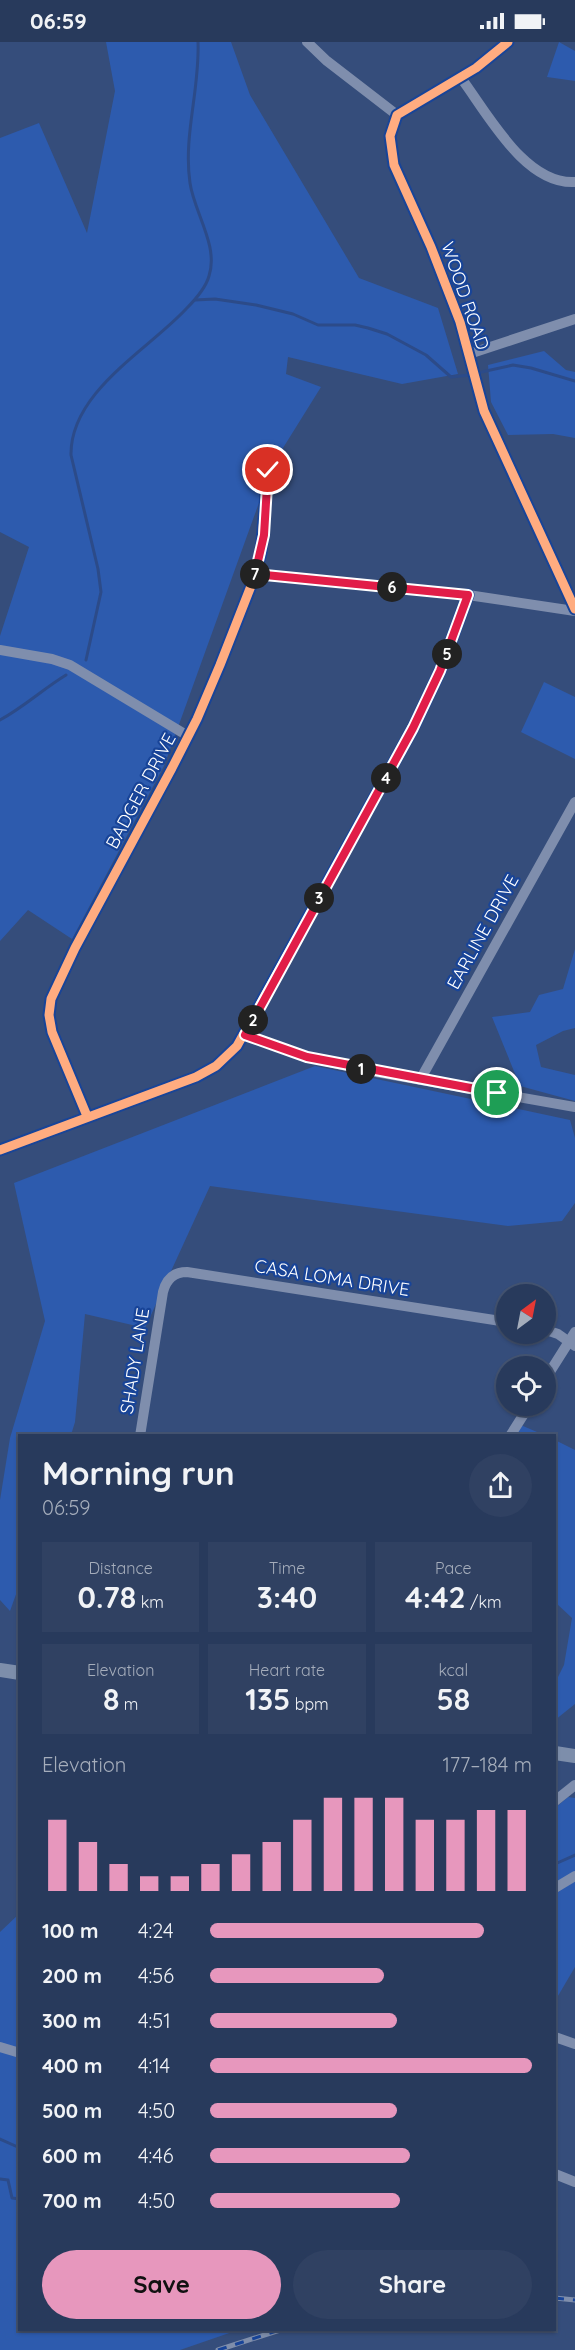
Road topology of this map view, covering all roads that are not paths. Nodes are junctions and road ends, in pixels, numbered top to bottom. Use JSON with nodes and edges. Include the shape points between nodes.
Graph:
{"nodes":[{"id":1,"x":307,"y":42,"type":"edge"},
{"id":2,"x":507,"y":42,"type":"edge"},
{"id":3,"x":461,"y":78,"type":"junction"},
{"id":4,"x":398,"y":115,"type":"junction"},
{"id":5,"x":575,"y":182,"type":"edge"},
{"id":6,"x":575,"y":319,"type":"edge"},
{"id":7,"x":469,"y":354,"type":"junction"},
{"id":8,"x":268,"y":470,"type":"dead end"},
{"id":9,"x":255,"y":574,"type":"junction"},
{"id":10,"x":468,"y":595,"type":"junction"},
{"id":11,"x":575,"y":610,"type":"edge"},
{"id":12,"x":0,"y":650,"type":"edge"},
{"id":13,"x":188,"y":736,"type":"junction"},
{"id":14,"x":575,"y":802,"type":"edge"},
{"id":15,"x":245,"y":1035,"type":"junction"},
{"id":16,"x":420,"y":1080,"type":"junction"},
{"id":17,"x":575,"y":1107,"type":"edge"},
{"id":18,"x":87,"y":1116,"type":"junction"},
{"id":19,"x":0,"y":1150,"type":"edge"},
{"id":20,"x":163,"y":1293,"type":"joint"},
{"id":21,"x":496,"y":1320,"type":"edge"},
{"id":22,"x":556,"y":1333,"type":"edge"},
{"id":23,"x":573,"y":1340,"type":"edge"},
{"id":24,"x":556,"y":1364,"type":"edge"},
{"id":25,"x":523,"y":1416,"type":"edge"},
{"id":26,"x":140,"y":1434,"type":"edge"},
{"id":27,"x":511,"y":1434,"type":"edge"},
{"id":28,"x":0,"y":1670,"type":"edge"},
{"id":29,"x":18,"y":1673,"type":"edge"},
{"id":30,"x":556,"y":1753,"type":"edge"},
{"id":31,"x":575,"y":1756,"type":"edge"},
{"id":32,"x":575,"y":1785,"type":"edge"},
{"id":33,"x":556,"y":1800,"type":"edge"},
{"id":34,"x":575,"y":1876,"type":"edge"},
{"id":35,"x":556,"y":1887,"type":"edge"},
{"id":36,"x":556,"y":2037,"type":"edge"},
{"id":37,"x":575,"y":2044,"type":"edge"},
{"id":38,"x":0,"y":2047,"type":"edge"},
{"id":39,"x":18,"y":2052,"type":"edge"},
{"id":40,"x":556,"y":2174,"type":"edge"},
{"id":41,"x":575,"y":2182,"type":"edge"}],
"edges":[{"from":1,"to":4,"type":"street"},
{"from":2,"to":3,"type":"street"},
{"from":3,"to":4,"type":"street"},
{"from":3,"to":5,"type":"street","via":[[521,160],[546,176]]},
{"from":4,"to":7,"type":"street","name":"WOOD ROAD","via":[[391,128],[392,159],[444,279]]},
{"from":6,"to":7,"type":"street"},
{"from":7,"to":11,"type":"street","name":"WOOD ROAD","via":[[484,411]]},
{"from":8,"to":9,"type":"street","name":"BADGER DRIVE","via":[[264,535]]},
{"from":9,"to":10,"type":"street"},
{"from":9,"to":13,"type":"street","name":"BADGER DRIVE"},
{"from":10,"to":11,"type":"street"},
{"from":10,"to":15,"type":"street","via":[[440,671],[413,728]]},
{"from":12,"to":13,"type":"street","via":[[70,665]]},
{"from":13,"to":18,"type":"street","name":"BADGER DRIVE","via":[[51,999],[52,1032]]},
{"from":14,"to":16,"type":"street","name":"EARLINE DRIVE"},
{"from":15,"to":16,"type":"street","via":[[307,1057]]},
{"from":15,"to":18,"type":"street","via":[[227,1057],[204,1073]]},
{"from":16,"to":17,"type":"street"},
{"from":18,"to":19,"type":"street"},
{"from":20,"to":21,"type":"street","name":"CASA LOMA DRIVE","via":[[172,1276],[187,1272]]},
{"from":20,"to":26,"type":"street","name":"SHADY LANE"},
{"from":22,"to":23,"type":"street"},
{"from":23,"to":24,"type":"street"},
{"from":25,"to":27,"type":"street"},
{"from":28,"to":29,"type":"main road"},
{"from":30,"to":31,"type":"main road"},
{"from":32,"to":33,"type":"street"},
{"from":34,"to":35,"type":"street"},
{"from":36,"to":37,"type":"street"},
{"from":38,"to":39,"type":"street"},
{"from":40,"to":41,"type":"street"}]}
